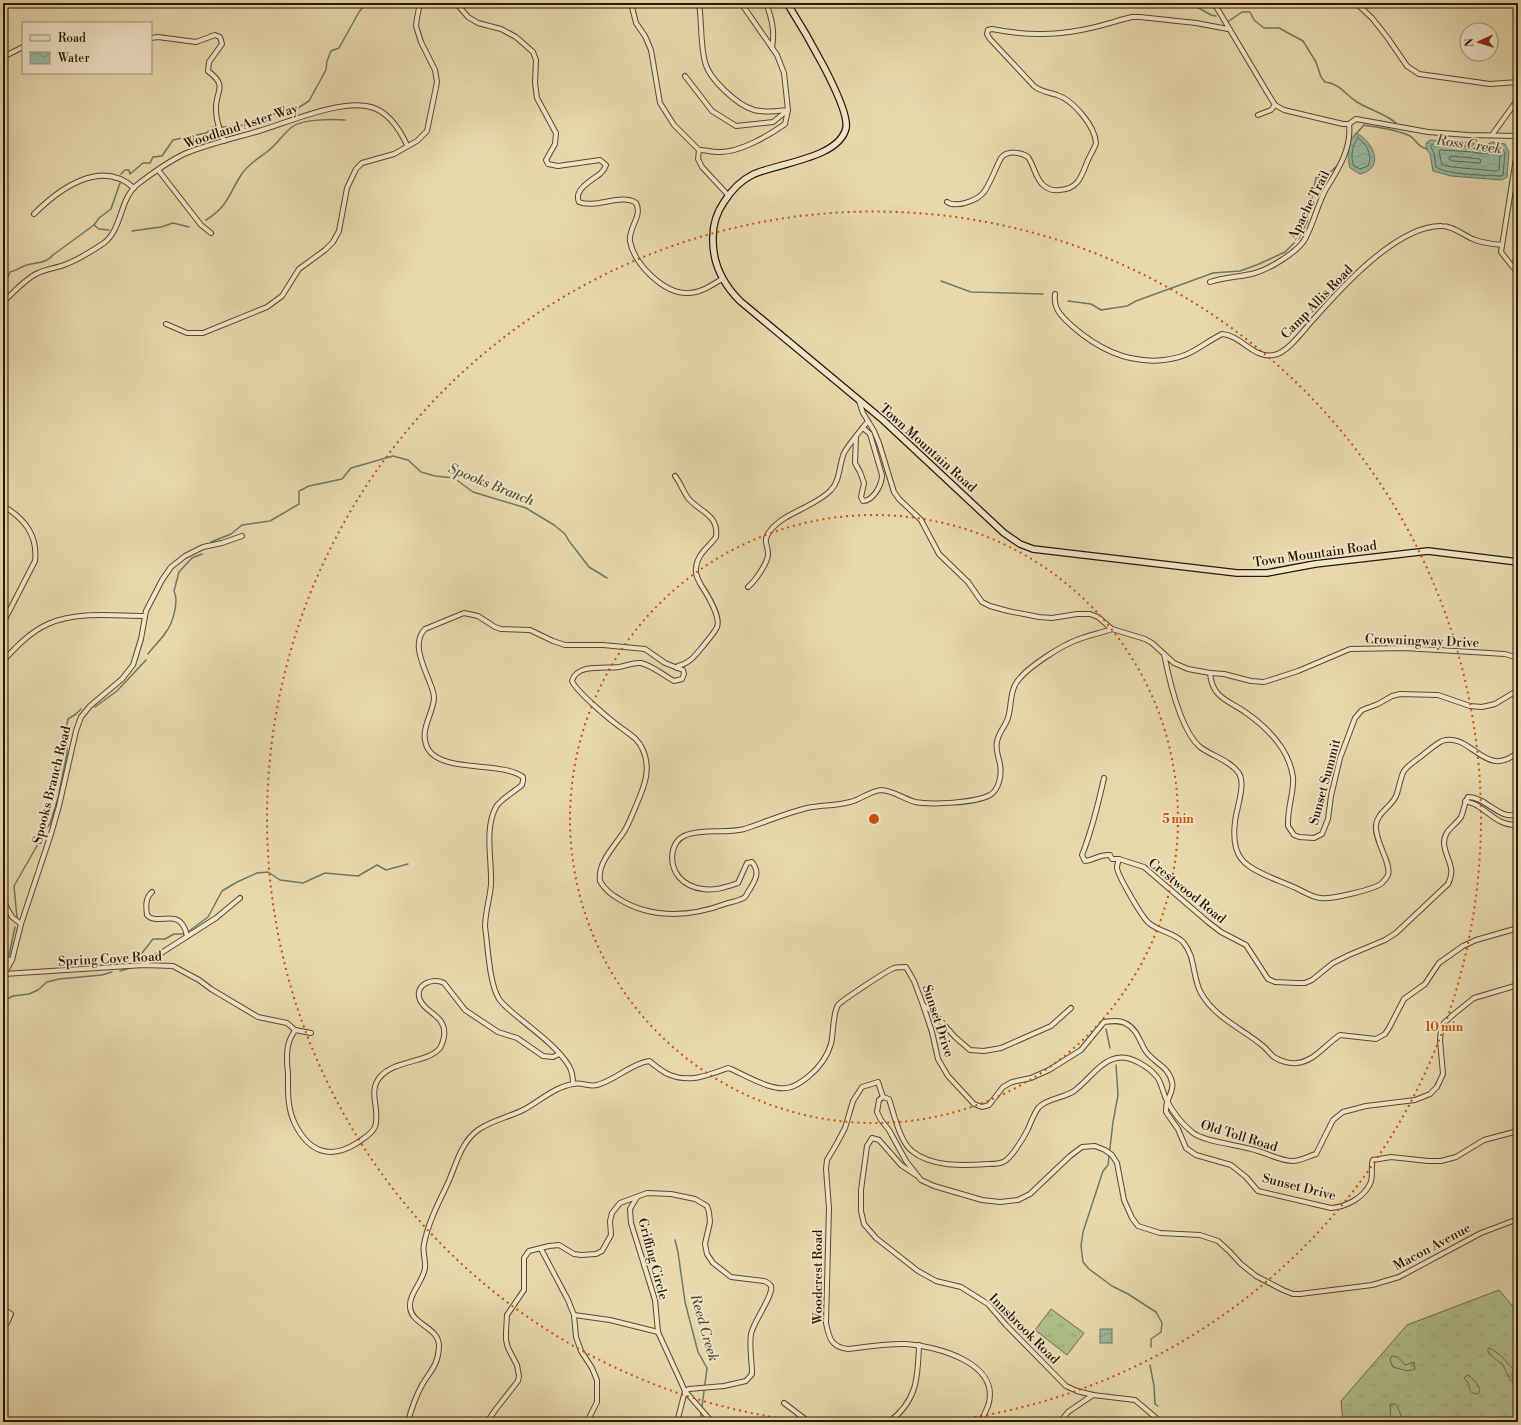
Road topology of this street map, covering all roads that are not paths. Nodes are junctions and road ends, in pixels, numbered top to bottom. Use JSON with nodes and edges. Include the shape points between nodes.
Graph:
{"nodes":[{"id":1,"x":420,"y":3,"type":"edge"},
{"id":2,"x":456,"y":3,"type":"edge"},
{"id":3,"x":631,"y":3,"type":"edge"},
{"id":4,"x":699,"y":3,"type":"edge"},
{"id":5,"x":741,"y":3,"type":"edge"},
{"id":6,"x":766,"y":3,"type":"edge"},
{"id":7,"x":788,"y":3,"type":"edge"},
{"id":8,"x":1214,"y":3,"type":"edge"},
{"id":9,"x":1356,"y":3,"type":"edge"},
{"id":10,"x":1228,"y":29,"type":"junction"},
{"id":11,"x":152,"y":38,"type":"edge"},
{"id":12,"x":22,"y":48,"type":"edge"},
{"id":13,"x":772,"y":48,"type":"junction"},
{"id":14,"x":3,"y":57,"type":"edge"},
{"id":15,"x":685,"y":76,"type":"dead end"},
{"id":16,"x":1518,"y":82,"type":"edge"},
{"id":17,"x":1518,"y":98,"type":"edge"},
{"id":18,"x":1275,"y":105,"type":"junction"},
{"id":19,"x":788,"y":110,"type":"junction"},
{"id":20,"x":1258,"y":115,"type":"dead end"},
{"id":21,"x":1349,"y":124,"type":"junction"},
{"id":22,"x":1492,"y":135,"type":"junction"},
{"id":23,"x":1518,"y":136,"type":"edge"},
{"id":24,"x":224,"y":141,"type":"junction"},
{"id":25,"x":407,"y":145,"type":"junction"},
{"id":26,"x":1518,"y":146,"type":"edge"},
{"id":27,"x":699,"y":150,"type":"junction"},
{"id":28,"x":158,"y":171,"type":"junction"},
{"id":29,"x":134,"y":188,"type":"junction"},
{"id":30,"x":728,"y":195,"type":"junction"},
{"id":31,"x":947,"y":202,"type":"dead end"},
{"id":32,"x":34,"y":214,"type":"dead end"},
{"id":33,"x":211,"y":233,"type":"dead end"},
{"id":34,"x":1502,"y":245,"type":"junction"},
{"id":35,"x":1518,"y":272,"type":"edge"},
{"id":36,"x":722,"y":279,"type":"junction"},
{"id":37,"x":1210,"y":282,"type":"dead end"},
{"id":38,"x":1055,"y":294,"type":"dead end"},
{"id":39,"x":3,"y":302,"type":"edge"},
{"id":40,"x":166,"y":324,"type":"dead end"},
{"id":41,"x":859,"y":401,"type":"junction"},
{"id":42,"x":868,"y":421,"type":"junction"},
{"id":43,"x":863,"y":428,"type":"junction"},
{"id":44,"x":856,"y":437,"type":"junction"},
{"id":45,"x":675,"y":476,"type":"dead end"},
{"id":46,"x":3,"y":506,"type":"edge"},
{"id":47,"x":242,"y":536,"type":"dead end"},
{"id":48,"x":1518,"y":562,"type":"edge"},
{"id":49,"x":748,"y":587,"type":"dead end"},
{"id":50,"x":145,"y":616,"type":"junction"},
{"id":51,"x":3,"y":623,"type":"edge"},
{"id":52,"x":1112,"y":629,"type":"junction"},
{"id":53,"x":1164,"y":654,"type":"junction"},
{"id":54,"x":3,"y":661,"type":"edge"},
{"id":55,"x":1518,"y":661,"type":"edge"},
{"id":56,"x":677,"y":668,"type":"junction"},
{"id":57,"x":1210,"y":673,"type":"junction"},
{"id":58,"x":1518,"y":690,"type":"edge"},
{"id":59,"x":1518,"y":752,"type":"edge"},
{"id":60,"x":1104,"y":778,"type":"dead end"},
{"id":61,"x":1466,"y":802,"type":"junction"},
{"id":62,"x":1518,"y":814,"type":"edge"},
{"id":63,"x":1518,"y":825,"type":"edge"},
{"id":64,"x":1119,"y":860,"type":"junction"},
{"id":65,"x":152,"y":892,"type":"dead end"},
{"id":66,"x":240,"y":898,"type":"dead end"},
{"id":67,"x":3,"y":901,"type":"edge"},
{"id":68,"x":21,"y":924,"type":"junction"},
{"id":69,"x":1518,"y":928,"type":"edge"},
{"id":70,"x":187,"y":936,"type":"junction"},
{"id":71,"x":3,"y":959,"type":"edge"},
{"id":72,"x":12,"y":960,"type":"junction"},
{"id":73,"x":144,"y":965,"type":"junction"},
{"id":74,"x":4,"y":975,"type":"edge"},
{"id":75,"x":1518,"y":984,"type":"edge"},
{"id":76,"x":923,"y":1005,"type":"junction"},
{"id":77,"x":1071,"y":1008,"type":"dead end"},
{"id":78,"x":295,"y":1030,"type":"junction"},
{"id":79,"x":311,"y":1033,"type":"dead end"},
{"id":80,"x":559,"y":1054,"type":"junction"},
{"id":81,"x":573,"y":1084,"type":"junction"},
{"id":82,"x":883,"y":1097,"type":"junction"},
{"id":83,"x":1167,"y":1100,"type":"junction"},
{"id":84,"x":1518,"y":1131,"type":"edge"},
{"id":85,"x":918,"y":1177,"type":"junction"},
{"id":86,"x":637,"y":1197,"type":"junction"},
{"id":87,"x":1518,"y":1218,"type":"edge"},
{"id":88,"x":541,"y":1249,"type":"junction"},
{"id":89,"x":3,"y":1309,"type":"edge"},
{"id":90,"x":574,"y":1315,"type":"junction"},
{"id":91,"x":3,"y":1324,"type":"edge"},
{"id":92,"x":658,"y":1332,"type":"junction"},
{"id":93,"x":919,"y":1345,"type":"junction"},
{"id":94,"x":685,"y":1391,"type":"junction"},
{"id":95,"x":1093,"y":1395,"type":"junction"},
{"id":96,"x":784,"y":1403,"type":"dead end"},
{"id":97,"x":408,"y":1422,"type":"edge"},
{"id":98,"x":488,"y":1422,"type":"edge"},
{"id":99,"x":587,"y":1422,"type":"edge"},
{"id":100,"x":677,"y":1422,"type":"edge"},
{"id":101,"x":712,"y":1422,"type":"edge"},
{"id":102,"x":809,"y":1422,"type":"edge"},
{"id":103,"x":889,"y":1422,"type":"edge"},
{"id":104,"x":980,"y":1422,"type":"edge"},
{"id":105,"x":1060,"y":1422,"type":"edge"},
{"id":106,"x":1161,"y":1422,"type":"edge"}],
"edges":[{"from":1,"to":25,"type":"street","via":[[416,18],[418,34],[435,70],[437,82],[427,131]]},
{"from":2,"to":36,"type":"street","via":[[468,17],[501,28],[533,52],[536,60],[537,98],[556,133],[555,144],[546,160],[548,164],[558,166],[600,160],[606,165],[602,173],[591,179],[578,194],[579,202],[588,204],[627,200],[636,203],[638,213],[631,229],[630,240],[633,251],[642,267],[668,288],[688,293],[708,288]]},
{"from":3,"to":27,"type":"street","via":[[636,23],[646,36],[651,50],[660,103],[674,126]]},
{"from":4,"to":19,"type":"street","via":[[705,62],[711,76],[728,93],[753,110]]},
{"from":5,"to":13,"type":"street"},
{"from":6,"to":13,"type":"street","via":[[773,25]]},
{"from":7,"to":30,"type":"main road","name":"Town Mountain Road","via":[[839,99],[845,114],[845,131],[839,141],[825,151],[760,172],[743,180]]},
{"from":8,"to":10,"type":"street"},
{"from":9,"to":16,"type":"street","via":[[1372,18],[1407,66],[1420,74],[1490,84]]},
{"from":10,"to":18,"type":"street"},
{"from":10,"to":31,"type":"street","via":[[1132,17],[1058,34],[988,30],[990,39],[1034,86],[1058,95],[1078,110],[1093,131],[1096,143],[1084,174],[1070,188],[1047,188],[1036,176],[1028,157],[1008,153],[1001,158],[981,195],[960,205]]},
{"from":11,"to":24,"type":"street","via":[[196,42],[215,35],[220,37],[222,44],[209,62],[208,71],[219,81],[217,122]]},
{"from":12,"to":14,"type":"street"},
{"from":13,"to":19,"type":"street","via":[[784,73]]},
{"from":15,"to":19,"type":"street","via":[[712,111],[736,126],[773,122]]},
{"from":17,"to":22,"type":"street"},
{"from":18,"to":20,"type":"street","via":[[1271,110]]},
{"from":18,"to":21,"type":"street","via":[[1291,112]]},
{"from":19,"to":27,"type":"street","via":[[785,124],[746,146],[720,152]]},
{"from":21,"to":22,"type":"street","via":[[1356,119],[1428,132]]},
{"from":21,"to":37,"type":"street","name":"Apache Trail","via":[[1347,144],[1339,169],[1324,193],[1308,234],[1300,247],[1257,272]]},
{"from":22,"to":23,"type":"street"},
{"from":24,"to":25,"type":"street","name":"Woodland Aster Way","via":[[326,110],[362,106],[380,110],[386,115],[402,134]]},
{"from":24,"to":28,"type":"street","name":"Woodland Aster Way","via":[[183,155]]},
{"from":25,"to":40,"type":"street","via":[[394,154],[362,162],[356,169],[347,188],[342,220],[333,242],[299,270],[275,302],[203,334],[187,333]]},
{"from":26,"to":34,"type":"street"},
{"from":27,"to":30,"type":"street","via":[[698,159],[702,167]]},
{"from":28,"to":29,"type":"street","name":"Woodland Aster Way"},
{"from":28,"to":33,"type":"street","via":[[201,225]]},
{"from":29,"to":32,"type":"street","via":[[120,178],[89,178],[69,185]]},
{"from":29,"to":39,"type":"street","name":"Woodland Aster Way","via":[[126,199],[112,234],[104,243],[79,259],[34,276]]},
{"from":30,"to":36,"type":"main road","name":"Town Mountain Road","via":[[718,214],[713,234],[714,253]]},
{"from":34,"to":35,"type":"street","via":[[1501,252]]},
{"from":34,"to":38,"type":"street","name":"Camp Allis Road","via":[[1475,240],[1442,226],[1406,236],[1356,274],[1290,345],[1273,356],[1261,354],[1231,336],[1222,334],[1193,353],[1180,357],[1163,360],[1133,359],[1102,348],[1085,338],[1057,310]]},
{"from":36,"to":41,"type":"main road","name":"Town Mountain Road","via":[[740,301]]},
{"from":41,"to":42,"type":"street"},
{"from":41,"to":48,"type":"main road","name":"Town Mountain Road","via":[[1004,533],[1033,549],[1252,574],[1428,551]]},
{"from":42,"to":43,"type":"street"},
{"from":42,"to":52,"type":"street","via":[[879,443],[894,492],[921,520],[939,554],[968,582],[982,602],[1039,617],[1090,614],[1098,617]]},
{"from":43,"to":44,"type":"street"},
{"from":43,"to":44,"type":"street","via":[[870,434],[882,475],[882,481],[867,501],[863,501],[861,497],[864,483],[855,463]]},
{"from":44,"to":49,"type":"street","via":[[844,454],[837,480],[830,491],[771,530],[766,541],[766,561]]},
{"from":45,"to":56,"type":"street","via":[[689,499],[712,518],[716,530],[716,537],[700,555],[696,573],[718,620],[715,632],[692,660]]},
{"from":46,"to":51,"type":"street","via":[[29,528],[36,553],[35,561]]},
{"from":47,"to":50,"type":"street","name":"Spooks Branch Road","via":[[203,547],[176,562],[162,580]]},
{"from":50,"to":54,"type":"street","via":[[79,617],[48,624],[30,635]]},
{"from":50,"to":68,"type":"street","name":"Spooks Branch Road","via":[[133,665],[122,679],[84,712],[77,724],[59,806]]},
{"from":52,"to":53,"type":"street","via":[[1145,639]]},
{"from":52,"to":56,"type":"street","via":[[1067,644],[1019,679],[1014,688],[1007,720],[997,739],[996,748],[1001,770],[998,784],[989,796],[935,804],[915,802],[881,790],[851,802],[809,808],[743,829],[707,830],[683,836],[674,845],[673,864],[678,876],[691,886],[715,890],[738,883],[747,863],[752,862],[756,867],[757,878],[745,897],[712,909],[684,914],[640,910],[608,892],[600,881],[601,868],[626,829],[645,785],[647,767],[644,751],[639,742],[573,685],[572,681],[573,675],[585,669],[640,663],[677,681],[682,679],[684,674]]},
{"from":53,"to":57,"type":"street","via":[[1174,663],[1188,669]]},
{"from":53,"to":59,"type":"street","via":[[1171,687],[1190,735],[1200,746],[1229,764],[1241,778],[1242,786],[1234,824],[1235,842],[1240,856],[1258,871],[1318,898],[1341,897],[1381,884],[1388,875],[1388,866],[1379,844],[1376,825],[1380,815],[1395,797],[1404,771],[1425,753],[1448,740],[1466,745],[1486,759],[1495,761],[1511,759]]},
{"from":55,"to":57,"type":"street","name":"Crowningway Drive","via":[[1515,657],[1505,654],[1404,648],[1350,649],[1264,682]]},
{"from":56,"to":80,"type":"street","via":[[665,663],[645,648],[565,645],[530,630],[501,629],[478,616],[464,613],[425,629],[419,638],[421,657],[433,693],[425,732],[428,749],[436,757],[456,764],[513,772],[523,777],[522,785],[497,805],[492,815],[491,885],[485,927],[493,982],[500,1000]]},
{"from":57,"to":58,"type":"street","name":"Sunset Summit","via":[[1220,698],[1245,712],[1279,743],[1290,764],[1293,778],[1288,826],[1294,835],[1307,838],[1322,834],[1340,758],[1355,718],[1362,710],[1400,694],[1438,695],[1470,706],[1482,707],[1495,704]]},
{"from":60,"to":64,"type":"street","name":"Crestwood Road","via":[[1090,836],[1082,855],[1085,861],[1103,854]]},
{"from":61,"to":62,"type":"street","via":[[1468,797],[1474,797],[1506,816]]},
{"from":61,"to":63,"type":"street","via":[[1477,805],[1501,823]]},
{"from":61,"to":64,"type":"street","name":"Crestwood Road","via":[[1462,815],[1448,830],[1444,842],[1452,877],[1448,884],[1396,933],[1332,963],[1305,983],[1275,982],[1268,979],[1246,945],[1221,932],[1144,867]]},
{"from":64,"to":69,"type":"street","via":[[1117,868],[1120,878],[1147,923],[1176,936],[1188,950],[1201,993],[1207,1001],[1281,1061],[1298,1063],[1316,1055],[1340,1035],[1376,1039],[1385,1034],[1404,999],[1425,984],[1439,963],[1476,940]]},
{"from":65,"to":70,"type":"street","via":[[147,901],[147,915],[151,919],[180,921]]},
{"from":66,"to":70,"type":"street","via":[[216,918]]},
{"from":67,"to":68,"type":"street","via":[[12,917]]},
{"from":68,"to":72,"type":"street","name":"Spooks Branch Road"},
{"from":70,"to":73,"type":"street"},
{"from":71,"to":72,"type":"street"},
{"from":72,"to":74,"type":"street","name":"Spooks Branch Road"},
{"from":73,"to":74,"type":"street","name":"Spring Cove Road"},
{"from":73,"to":78,"type":"street","name":"Spring Cove Road","via":[[173,966],[258,1017],[287,1023]]},
{"from":75,"to":83,"type":"street","name":"Old Toll Road","via":[[1474,998],[1444,1023],[1440,1040],[1443,1074],[1437,1087],[1430,1094],[1415,1100],[1366,1106],[1343,1112],[1333,1120],[1316,1154],[1293,1161],[1250,1148],[1210,1140],[1193,1133],[1176,1116]]},
{"from":76,"to":77,"type":"street","via":[[970,1050],[984,1051],[1001,1048],[1050,1026]]},
{"from":76,"to":81,"type":"street","name":"Sunset Drive","via":[[906,966],[894,968],[849,996],[838,1004],[826,1057],[817,1070],[792,1087],[773,1087],[728,1068],[694,1079],[681,1078],[670,1075],[649,1061],[641,1062],[596,1085]]},
{"from":76,"to":83,"type":"street","name":"Sunset Drive","via":[[938,1059],[948,1076],[974,1104],[982,1107],[989,1105],[1003,1087],[1048,1070],[1081,1050],[1104,1022],[1114,1020],[1132,1027],[1145,1051],[1165,1067],[1173,1083]]},
{"from":78,"to":79,"type":"street","name":"Spring Cove Road"},
{"from":78,"to":80,"type":"street","via":[[287,1051],[291,1114],[305,1139],[317,1149],[330,1152],[348,1148],[372,1131],[376,1120],[374,1091],[384,1072],[435,1053],[440,1048],[443,1042],[443,1026],[424,1006],[419,996],[423,985],[429,981],[439,980],[444,983],[465,1010],[501,1034],[520,1039],[543,1056]]},
{"from":80,"to":81,"type":"street","via":[[570,1068]]},
{"from":81,"to":97,"type":"street","via":[[485,1125],[476,1131],[459,1155],[429,1225],[423,1250],[425,1267],[411,1302],[410,1308],[414,1317],[431,1330],[439,1346],[432,1371],[422,1384]]},
{"from":82,"to":83,"type":"street","name":"Old Toll Road","via":[[889,1099],[902,1137],[911,1151],[937,1163],[971,1165],[1003,1162],[1027,1131],[1039,1107],[1074,1091],[1114,1058],[1122,1057],[1142,1064],[1157,1077]]},
{"from":82,"to":85,"type":"street","via":[[879,1100],[877,1112]]},
{"from":82,"to":93,"type":"street","name":"Woodcrest Road","via":[[878,1082],[862,1087],[827,1160],[829,1208],[826,1323],[829,1335],[839,1348],[890,1344]]},
{"from":83,"to":84,"type":"street","name":"Sunset Drive","via":[[1166,1112],[1178,1129],[1186,1148],[1196,1155],[1231,1165],[1258,1191],[1331,1208],[1343,1207],[1363,1193],[1370,1184],[1373,1160],[1391,1157],[1428,1162],[1441,1161],[1456,1157],[1484,1140]]},
{"from":85,"to":87,"type":"street","name":"Macon Avenue","via":[[934,1186],[982,1200],[1018,1200],[1030,1194],[1082,1147],[1094,1146],[1105,1150],[1117,1162],[1124,1200],[1138,1226],[1160,1233],[1200,1235],[1218,1241],[1251,1272],[1293,1294],[1372,1285],[1399,1277],[1480,1232]]},
{"from":85,"to":95,"type":"street","name":"Innsbrook Road","via":[[901,1165],[879,1140],[872,1138],[867,1146],[861,1190],[864,1224],[876,1238],[918,1271],[936,1281],[961,1287],[988,1304],[1066,1386]]},
{"from":86,"to":88,"type":"street","via":[[620,1203],[612,1213],[611,1235],[602,1251],[581,1255],[559,1245]]},
{"from":86,"to":92,"type":"street","name":"Griffing Circle","via":[[630,1210],[631,1223],[655,1300]]},
{"from":86,"to":94,"type":"street","via":[[647,1193],[671,1194],[702,1202],[709,1212],[710,1222],[705,1244],[712,1263],[730,1277],[764,1281],[771,1288],[771,1293],[751,1333],[752,1374],[746,1381]]},
{"from":88,"to":90,"type":"street"},
{"from":88,"to":98,"type":"street","via":[[530,1251],[524,1258],[524,1290],[507,1315],[506,1340],[517,1365],[518,1381]]},
{"from":89,"to":91,"type":"street","via":[[11,1314],[7,1324]]},
{"from":90,"to":92,"type":"street","via":[[610,1320]]},
{"from":90,"to":99,"type":"street","via":[[578,1344],[597,1380],[596,1402]]},
{"from":92,"to":94,"type":"street","name":"Griffing Circle"},
{"from":93,"to":103,"type":"street","via":[[916,1384],[899,1413]]},
{"from":93,"to":104,"type":"street","name":"Woodcrest Road","via":[[935,1347],[952,1354],[983,1374],[990,1398]]},
{"from":94,"to":100,"type":"street"},
{"from":94,"to":101,"type":"street","name":"Griffing Circle"},
{"from":95,"to":105,"type":"street","via":[[1068,1412]]},
{"from":95,"to":106,"type":"street","name":"Innsbrook Road","via":[[1135,1400]]},
{"from":96,"to":102,"type":"street"}]}
